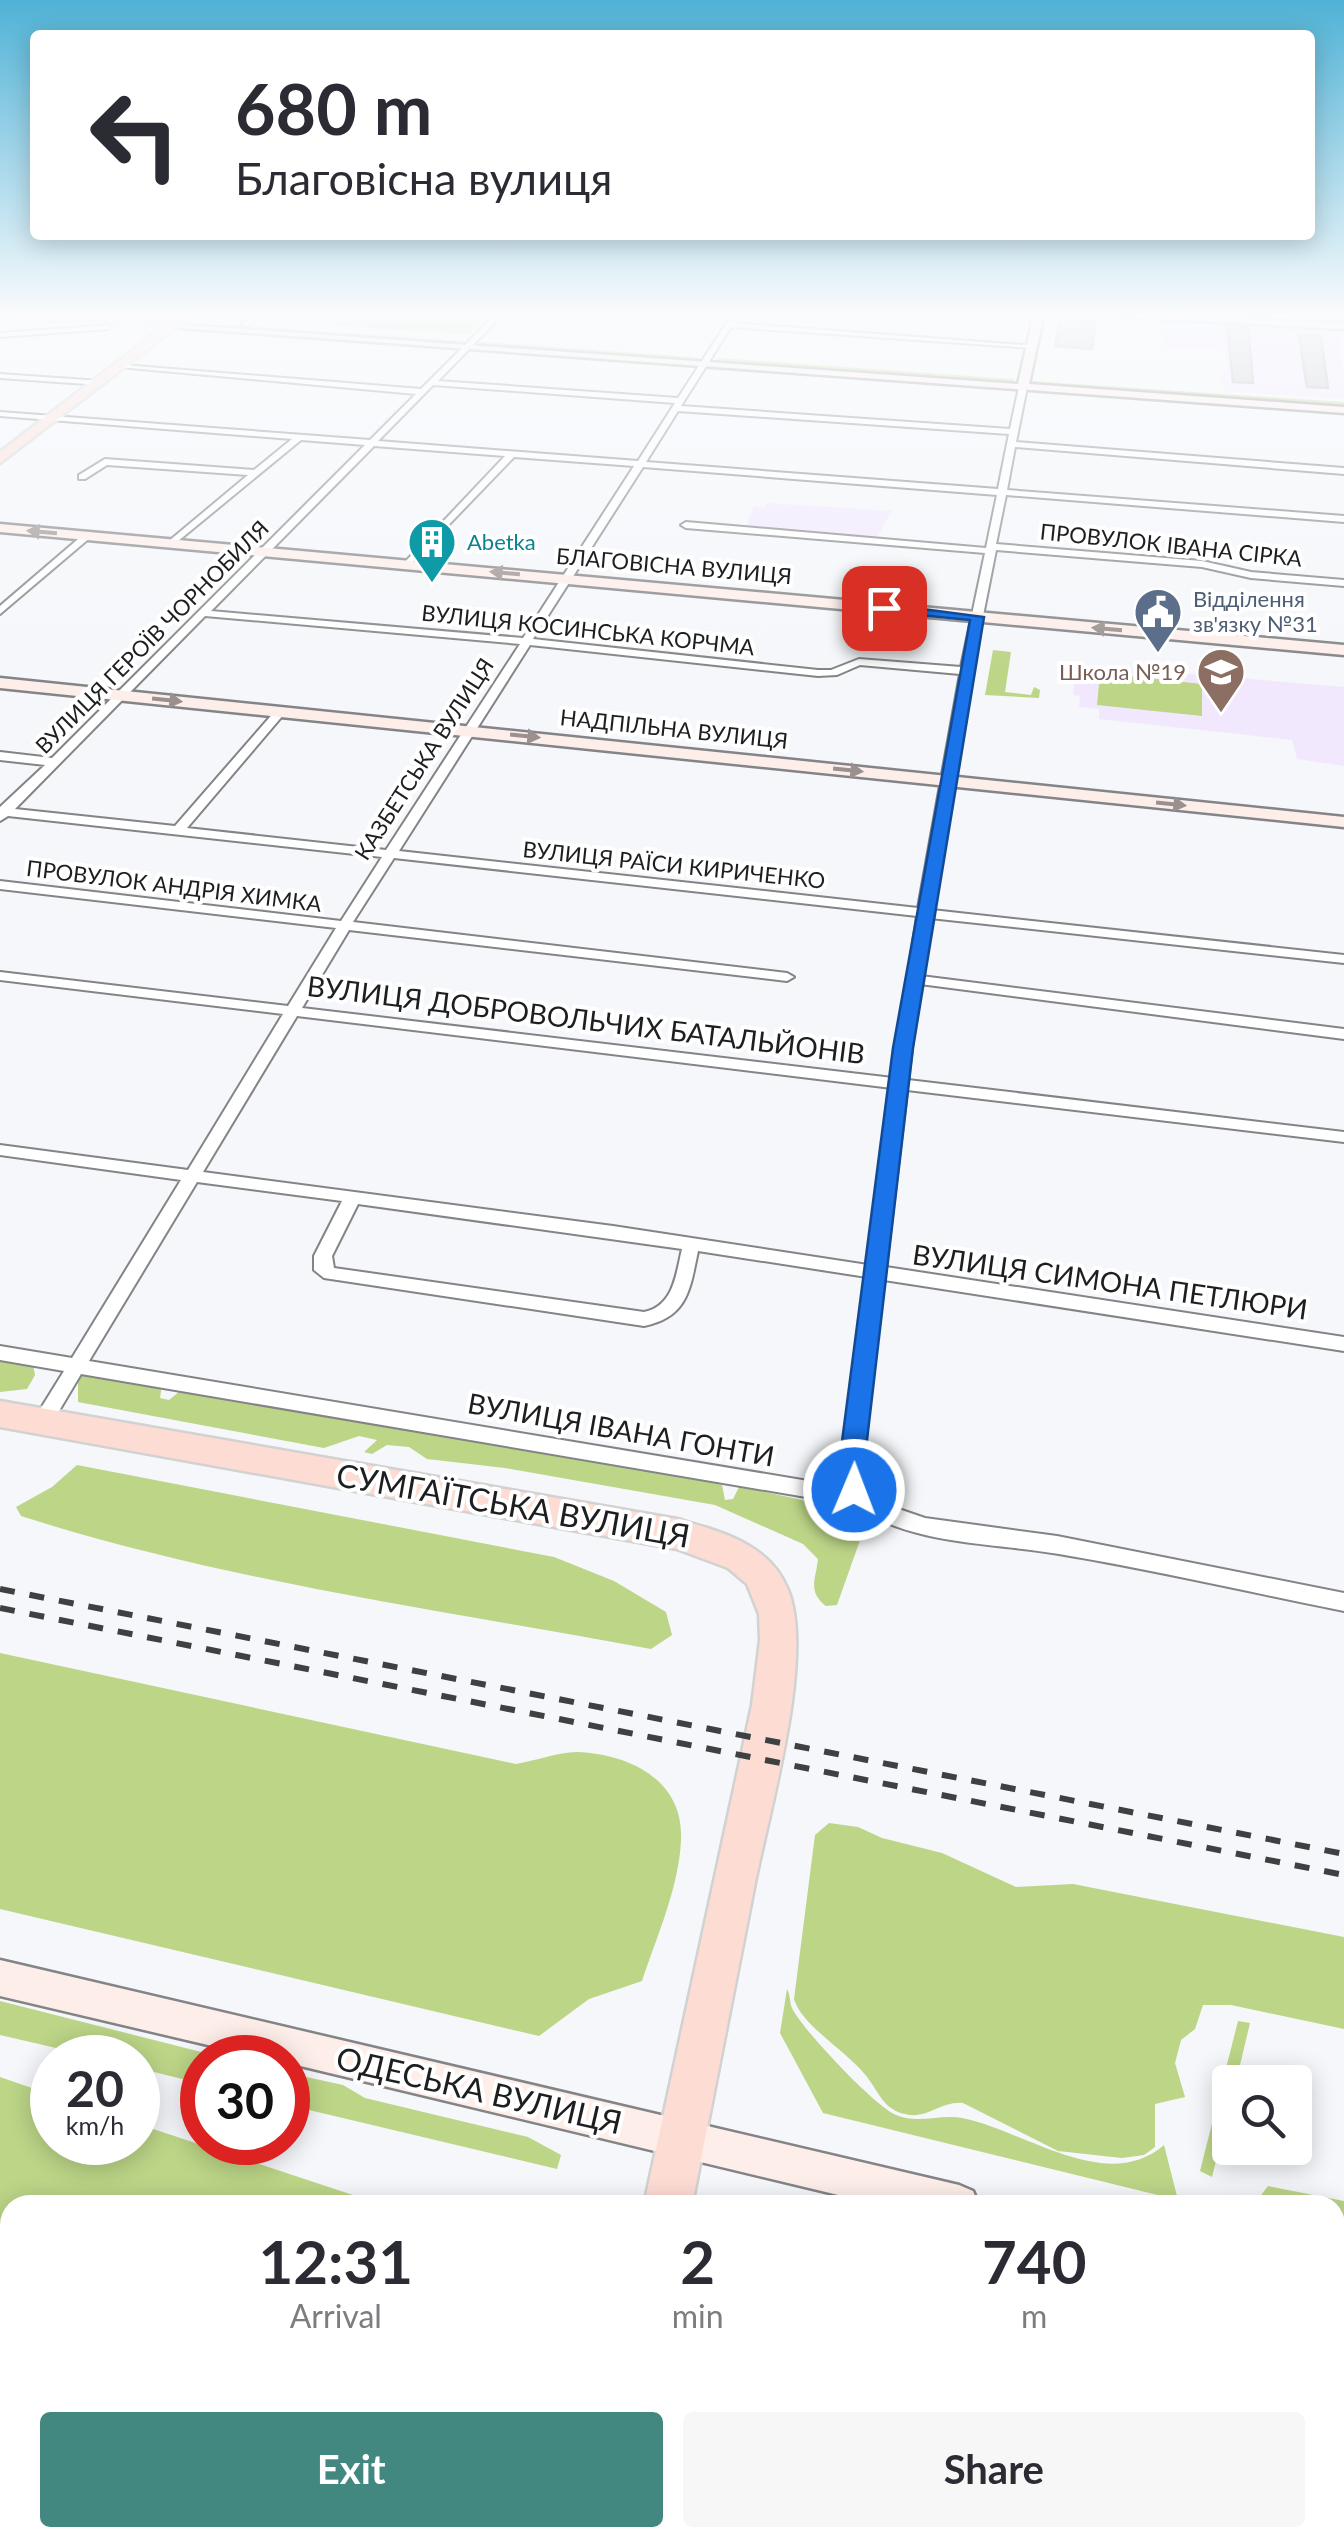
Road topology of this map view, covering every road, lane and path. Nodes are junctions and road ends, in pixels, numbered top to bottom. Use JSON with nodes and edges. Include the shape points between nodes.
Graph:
{"nodes":[{"id":1,"x":36,"y":432,"type":"edge"},
{"id":2,"x":247,"y":432,"type":"edge"},
{"id":3,"x":385,"y":432,"type":"edge"},
{"id":4,"x":660,"y":432,"type":"edge"},
{"id":5,"x":953,"y":432,"type":"edge"},
{"id":6,"x":1015,"y":432,"type":"edge"},
{"id":7,"x":301,"y":436,"type":"junction"},
{"id":8,"x":1014,"y":438,"type":"junction"},
{"id":9,"x":375,"y":442,"type":"junction"},
{"id":10,"x":513,"y":453,"type":"junction"},
{"id":11,"x":0,"y":459,"type":"edge"},
{"id":12,"x":640,"y":462,"type":"junction"},
{"id":13,"x":1344,"y":470,"type":"edge"},
{"id":14,"x":256,"y":473,"type":"junction"},
{"id":15,"x":82,"y":477,"type":"dead end"},
{"id":16,"x":1005,"y":492,"type":"junction"},
{"id":17,"x":1344,"y":519,"type":"edge"},
{"id":18,"x":686,"y":524,"type":"dead end"},
{"id":19,"x":0,"y":528,"type":"edge"},
{"id":20,"x":87,"y":536,"type":"junction"},
{"id":21,"x":172,"y":544,"type":"junction"},
{"id":22,"x":993,"y":549,"type":"junction"},
{"id":23,"x":265,"y":552,"type":"junction"},
{"id":24,"x":407,"y":565,"type":"junction"},
{"id":25,"x":567,"y":579,"type":"junction"},
{"id":26,"x":1344,"y":583,"type":"edge"},
{"id":27,"x":0,"y":611,"type":"edge"},
{"id":28,"x":204,"y":613,"type":"junction"},
{"id":29,"x":977,"y":617,"type":"junction"},
{"id":30,"x":528,"y":642,"type":"junction"},
{"id":31,"x":1344,"y":650,"type":"edge"},
{"id":32,"x":966,"y":671,"type":"junction"},
{"id":33,"x":0,"y":682,"type":"edge"},
{"id":34,"x":121,"y":695,"type":"junction"},
{"id":35,"x":280,"y":712,"type":"junction"},
{"id":36,"x":468,"y":730,"type":"junction"},
{"id":37,"x":0,"y":756,"type":"edge"},
{"id":38,"x":56,"y":762,"type":"junction"},
{"id":39,"x":946,"y":780,"type":"junction"},
{"id":40,"x":2,"y":814,"type":"edge"},
{"id":41,"x":1344,"y":822,"type":"edge"},
{"id":42,"x":177,"y":832,"type":"junction"},
{"id":43,"x":390,"y":854,"type":"junction"},
{"id":44,"x":0,"y":885,"type":"edge"},
{"id":45,"x":925,"y":911,"type":"junction"},
{"id":46,"x":344,"y":926,"type":"junction"},
{"id":47,"x":1344,"y":959,"type":"edge"},
{"id":48,"x":0,"y":976,"type":"edge"},
{"id":49,"x":788,"y":977,"type":"dead end"},
{"id":50,"x":913,"y":979,"type":"junction"},
{"id":51,"x":292,"y":1010,"type":"junction"},
{"id":52,"x":1344,"y":1034,"type":"edge"},
{"id":53,"x":901,"y":1082,"type":"junction"},
{"id":54,"x":1344,"y":1137,"type":"edge"},
{"id":55,"x":0,"y":1150,"type":"edge"},
{"id":56,"x":192,"y":1175,"type":"junction"},
{"id":57,"x":352,"y":1198,"type":"junction"},
{"id":58,"x":691,"y":1244,"type":"junction"},
{"id":59,"x":877,"y":1276,"type":"junction"},
{"id":60,"x":1344,"y":1344,"type":"edge"},
{"id":61,"x":0,"y":1353,"type":"edge"},
{"id":62,"x":76,"y":1365,"type":"junction"},
{"id":63,"x":0,"y":1414,"type":"edge"},
{"id":64,"x":43,"y":1421,"type":"junction"},
{"id":65,"x":858,"y":1498,"type":"junction"},
{"id":66,"x":1344,"y":1602,"type":"edge"},
{"id":67,"x":0,"y":1978,"type":"edge"},
{"id":68,"x":676,"y":2182,"type":"edge"},
{"id":69,"x":835,"y":2195,"type":"edge"}],
"edges":[{"from":1,"to":11,"type":"main road"},
{"from":2,"to":7,"type":"street"},
{"from":3,"to":9,"type":"street","name":"ВУЛИЦЯ ГЕРОЇВ ЧОРНОБИЛЯ"},
{"from":4,"to":12,"type":"street","name":"КАЗБЕТСЬКА ВУЛИЦЯ"},
{"from":5,"to":8,"type":"street"},
{"from":6,"to":8,"type":"street"},
{"from":7,"to":9,"type":"street"},
{"from":7,"to":14,"type":"street"},
{"from":8,"to":13,"type":"street"},
{"from":8,"to":16,"type":"street"},
{"from":9,"to":10,"type":"street"},
{"from":9,"to":23,"type":"street","name":"ВУЛИЦЯ ГЕРОЇВ ЧОРНОБИЛЯ"},
{"from":10,"to":12,"type":"street"},
{"from":10,"to":24,"type":"street"},
{"from":12,"to":16,"type":"street"},
{"from":12,"to":25,"type":"street","name":"КАЗБЕТСЬКА ВУЛИЦЯ"},
{"from":14,"to":15,"type":"street","via":[[105,462]]},
{"from":14,"to":21,"type":"street"},
{"from":16,"to":17,"type":"street"},
{"from":16,"to":22,"type":"street"},
{"from":18,"to":22,"type":"street","name":"ПРОВУЛОК ІВАНА СІРКА"},
{"from":20,"to":19,"type":"main road","name":"БЛАГОВІСНА ВУЛИЦЯ","one_way":true},
{"from":20,"to":21,"type":"main road","name":"БЛАГОВІСНА ВУЛИЦЯ"},
{"from":20,"to":27,"type":"street"},
{"from":21,"to":23,"type":"main road","name":"БЛАГОВІСНА ВУЛИЦЯ"},
{"from":22,"to":26,"type":"street","name":"ПРОВУЛОК ІВАНА СІРКА","via":[[1202,564]]},
{"from":22,"to":29,"type":"street"},
{"from":23,"to":24,"type":"main road","name":"БЛАГОВІСНА ВУЛИЦЯ"},
{"from":23,"to":28,"type":"street","name":"ВУЛИЦЯ ГЕРОЇВ ЧОРНОБИЛЯ"},
{"from":25,"to":24,"type":"main road","name":"БЛАГОВІСНА ВУЛИЦЯ","one_way":true},
{"from":25,"to":29,"type":"main road","name":"БЛАГОВІСНА ВУЛИЦЯ"},
{"from":25,"to":30,"type":"street","name":"КАЗБЕТСЬКА ВУЛИЦЯ"},
{"from":28,"to":30,"type":"street","name":"ВУЛИЦЯ КОСИНСЬКА КОРЧМА"},
{"from":28,"to":34,"type":"street","name":"ВУЛИЦЯ ГЕРОЇВ ЧОРНОБИЛЯ"},
{"from":31,"to":29,"type":"main road","name":"БЛАГОВІСНА ВУЛИЦЯ","one_way":true},
{"from":29,"to":32,"type":"street"},
{"from":30,"to":32,"type":"street","name":"ВУЛИЦЯ КОСИНСЬКА КОРЧМА","via":[[818,673],[859,662]]},
{"from":30,"to":36,"type":"street","name":"КАЗБЕТСЬКА ВУЛИЦЯ"},
{"from":32,"to":39,"type":"street"},
{"from":33,"to":34,"type":"main road","name":"НАДПІЛЬНА ВУЛИЦЯ"},
{"from":34,"to":35,"type":"main road","name":"НАДПІЛЬНА ВУЛИЦЯ","one_way":true},
{"from":34,"to":38,"type":"street","name":"ВУЛИЦЯ ГЕРОЇВ ЧОРНОБИЛЯ"},
{"from":35,"to":36,"type":"main road","name":"НАДПІЛЬНА ВУЛИЦЯ"},
{"from":35,"to":42,"type":"street"},
{"from":36,"to":39,"type":"main road","name":"НАДПІЛЬНА ВУЛИЦЯ","one_way":true},
{"from":36,"to":43,"type":"street","name":"КАЗБЕТСЬКА ВУЛИЦЯ"},
{"from":37,"to":38,"type":"street"},
{"from":38,"to":40,"type":"street","name":"ВУЛИЦЯ ГЕРОЇВ ЧОРНОБИЛЯ"},
{"from":39,"to":41,"type":"main road","name":"НАДПІЛЬНА ВУЛИЦЯ","one_way":true},
{"from":39,"to":45,"type":"street"},
{"from":40,"to":42,"type":"street","name":"ВУЛИЦЯ РАЇСИ КИРИЧЕНКО"},
{"from":42,"to":43,"type":"street","name":"ВУЛИЦЯ РАЇСИ КИРИЧЕНКО"},
{"from":43,"to":45,"type":"street","name":"ВУЛИЦЯ РАЇСИ КИРИЧЕНКО"},
{"from":43,"to":46,"type":"street","name":"КАЗБЕТСЬКА ВУЛИЦЯ"},
{"from":44,"to":46,"type":"street","name":"ПРОВУЛОК АНДРІЯ ХИМКА"},
{"from":45,"to":47,"type":"street","name":"ВУЛИЦЯ РАЇСИ КИРИЧЕНКО"},
{"from":45,"to":50,"type":"street"},
{"from":46,"to":49,"type":"street"},
{"from":46,"to":51,"type":"street","name":"КАЗБЕТСЬКА ВУЛИЦЯ"},
{"from":48,"to":51,"type":"street","name":"ВУЛИЦЯ ДОБРОВОЛЬЧИХ БАТАЛЬЙОНІВ"},
{"from":50,"to":52,"type":"street"},
{"from":50,"to":53,"type":"street"},
{"from":51,"to":53,"type":"street","name":"ВУЛИЦЯ ДОБРОВОЛЬЧИХ БАТАЛЬЙОНІВ"},
{"from":51,"to":56,"type":"street","name":"КАЗБЕТСЬКА ВУЛИЦЯ"},
{"from":53,"to":54,"type":"street","name":"ВУЛИЦЯ ДОБРОВОЛЬЧИХ БАТАЛЬЙОНІВ"},
{"from":53,"to":59,"type":"street"},
{"from":55,"to":56,"type":"street","name":"ВУЛИЦЯ СИМОНА ПЕТЛЮРИ"},
{"from":56,"to":57,"type":"street","name":"ВУЛИЦЯ СИМОНА ПЕТЛЮРИ"},
{"from":56,"to":62,"type":"street","name":"КАЗБЕТСЬКА ВУЛИЦЯ"},
{"from":57,"to":58,"type":"street","name":"ВУЛИЦЯ СИМОНА ПЕТЛЮРИ"},
{"from":57,"to":58,"type":"street","via":[[323,1256],[323,1270],[330,1274],[644,1319],[674,1306]]},
{"from":58,"to":59,"type":"street","name":"ВУЛИЦЯ СИМОНА ПЕТЛЮРИ"},
{"from":59,"to":60,"type":"street","name":"ВУЛИЦЯ СИМОНА ПЕТЛЮРИ"},
{"from":59,"to":65,"type":"street","via":[[852,1470]]},
{"from":61,"to":62,"type":"street","name":"ВУЛИЦЯ ІВАНА ГОНТИ"},
{"from":62,"to":64,"type":"street","name":"КАЗБЕТСЬКА ВУЛИЦЯ"},
{"from":62,"to":65,"type":"street","name":"ВУЛИЦЯ ІВАНА ГОНТИ"},
{"from":63,"to":64,"type":"main road","name":"СУМГАЇТСЬКА ВУЛИЦЯ"},
{"from":64,"to":68,"type":"main road","name":"СУМГАЇТСЬКА ВУЛИЦЯ","via":[[649,1528],[717,1544],[758,1574],[780,1616],[776,1670]]},
{"from":65,"to":66,"type":"street","name":"ВУЛИЦЯ ІВАНА ГОНТИ","via":[[876,1511],[924,1524]]},
{"from":67,"to":68,"type":"main road","name":"ОДЕСЬКА ВУЛИЦЯ"},
{"from":68,"to":69,"type":"main road","name":"ОДЕСЬКА ВУЛИЦЯ"}]}
